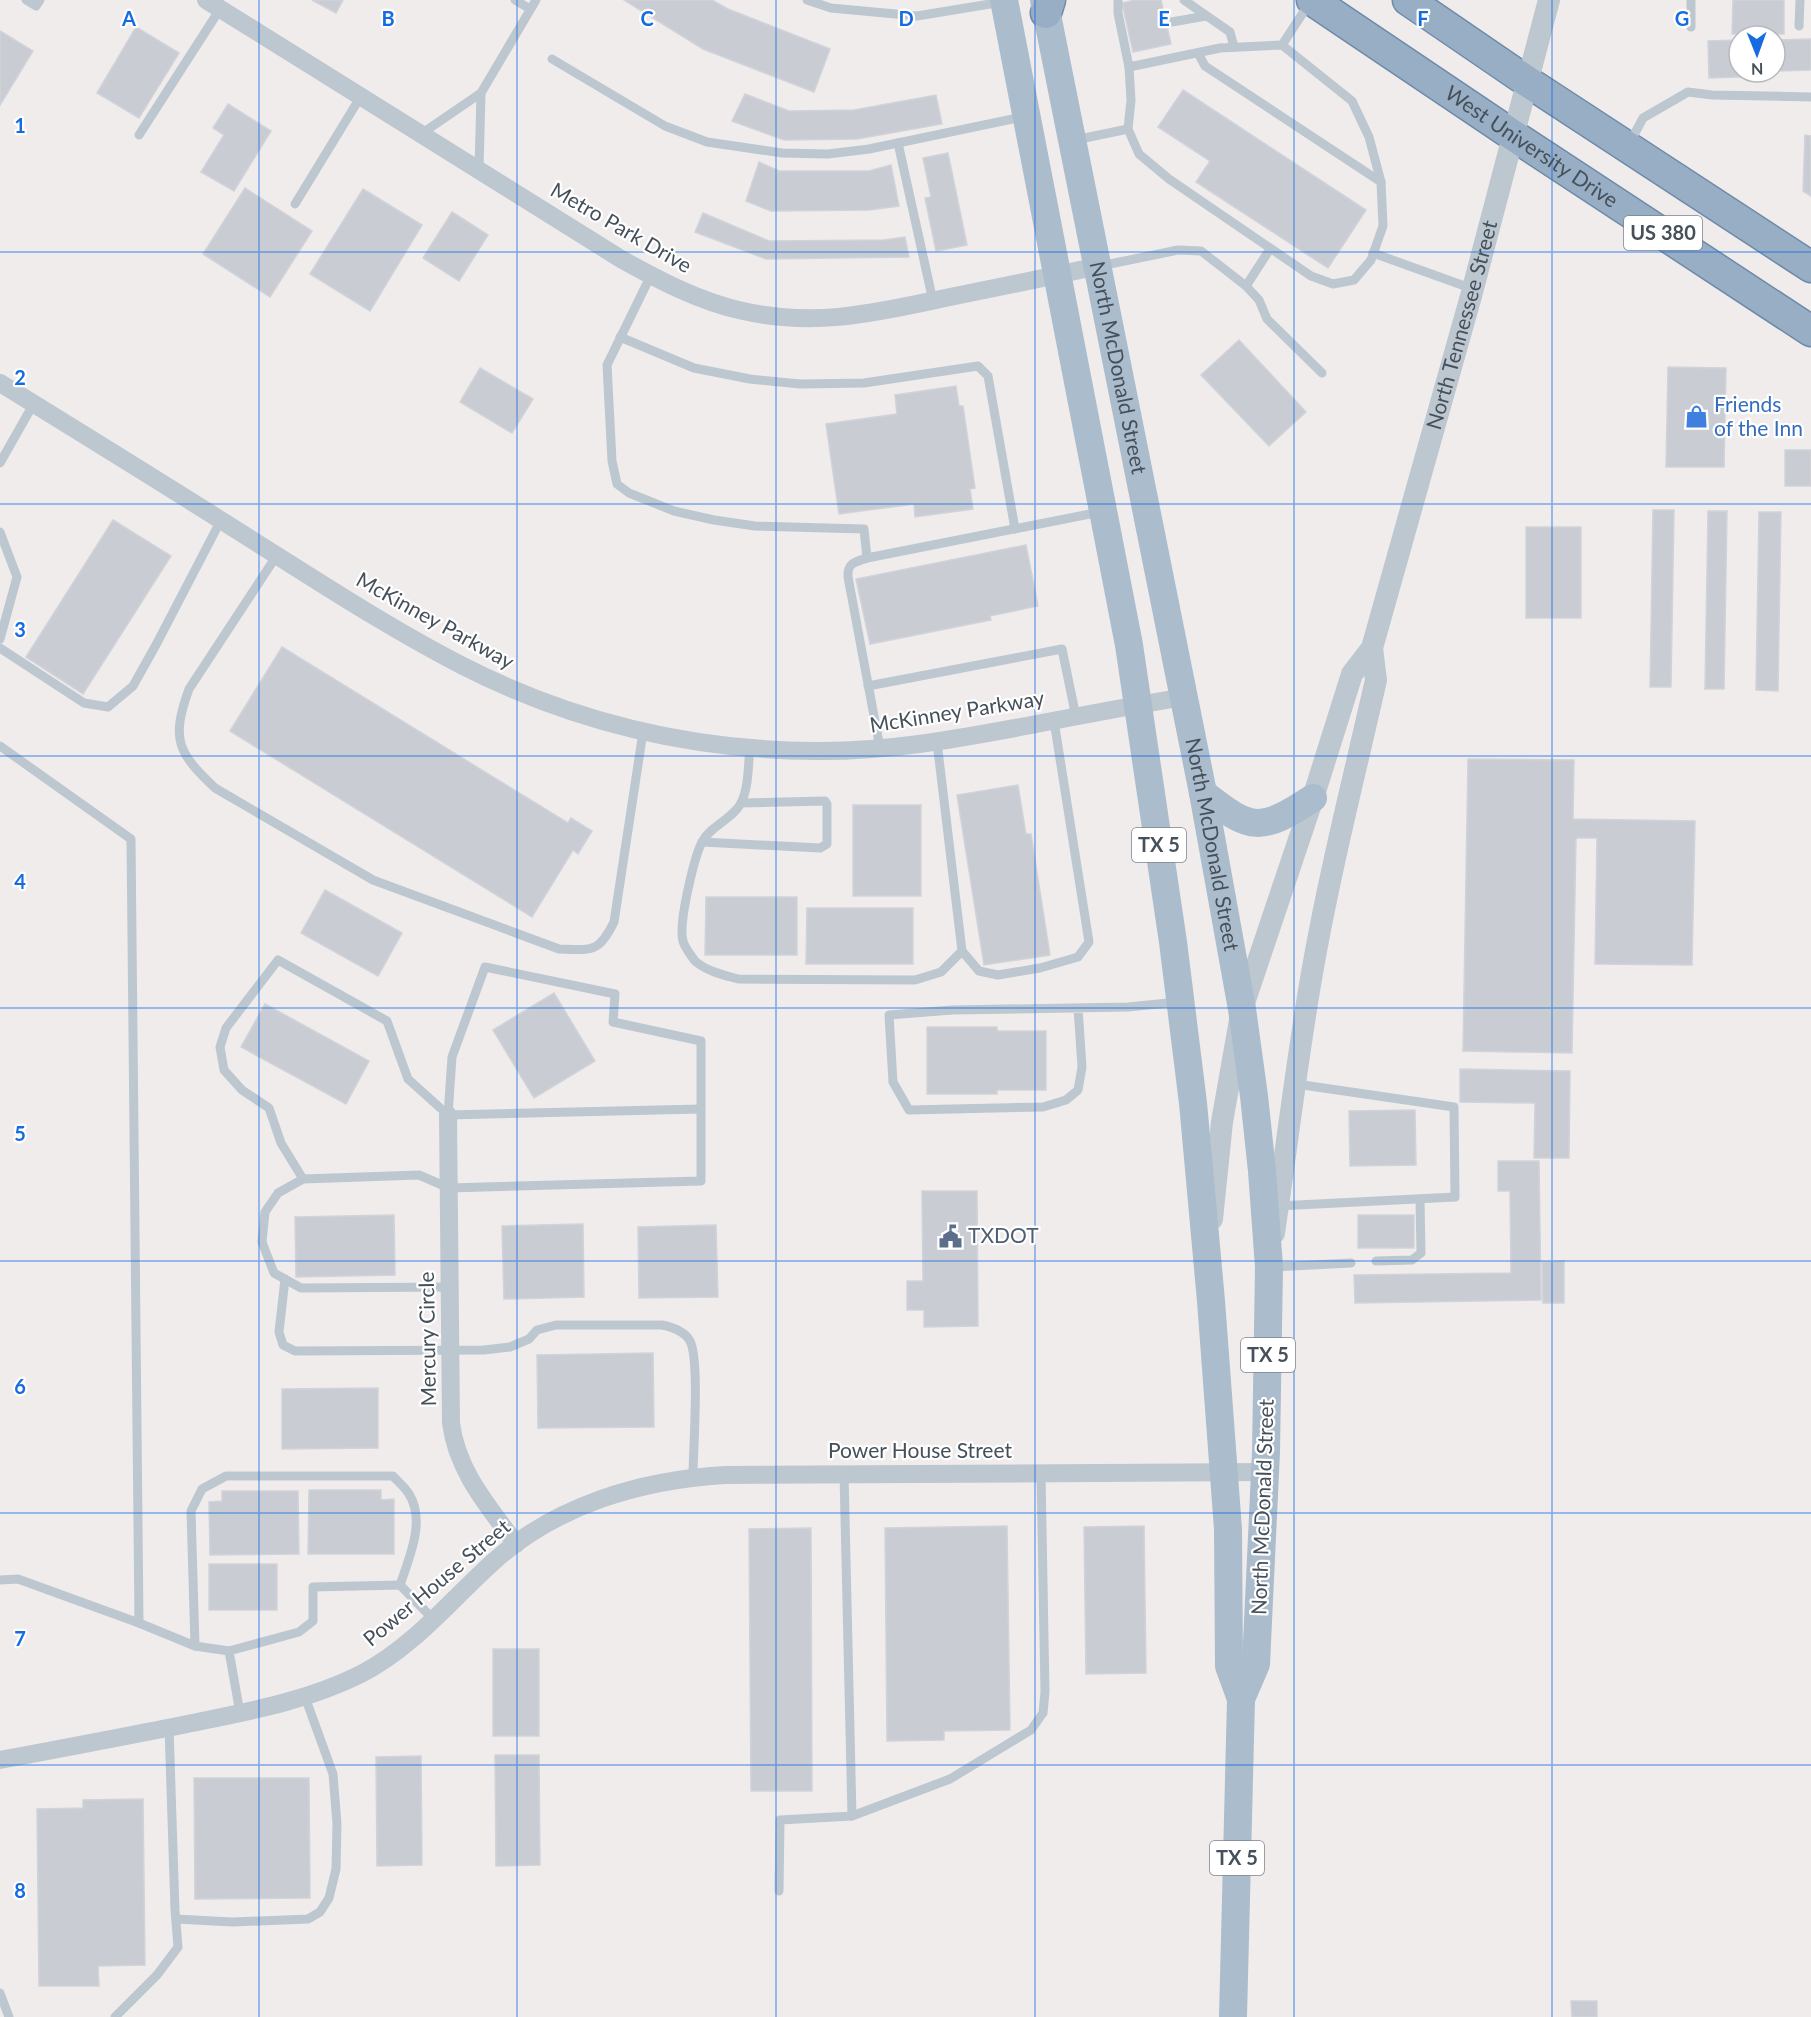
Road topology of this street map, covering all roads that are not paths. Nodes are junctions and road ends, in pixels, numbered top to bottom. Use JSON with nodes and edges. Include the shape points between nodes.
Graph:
{"nodes":[{"id":1,"x":26,"y":0,"type":"edge"},
{"id":2,"x":40,"y":0,"type":"edge"},
{"id":3,"x":515,"y":0,"type":"edge"},
{"id":4,"x":536,"y":0,"type":"edge"},
{"id":5,"x":807,"y":0,"type":"edge"},
{"id":6,"x":1118,"y":0,"type":"edge"},
{"id":7,"x":1184,"y":0,"type":"edge"},
{"id":8,"x":1312,"y":0,"type":"edge"},
{"id":9,"x":1408,"y":0,"type":"edge"},
{"id":10,"x":1549,"y":0,"type":"edge"},
{"id":11,"x":1691,"y":0,"type":"edge"},
{"id":12,"x":1800,"y":0,"type":"edge"},
{"id":13,"x":1004,"y":1,"type":"edge"},
{"id":14,"x":213,"y":4,"type":"edge"},
{"id":15,"x":1047,"y":4,"type":"edge"},
{"id":16,"x":530,"y":9,"type":"junction"},
{"id":17,"x":1206,"y":16,"type":"junction"},
{"id":18,"x":1166,"y":23,"type":"dead end"},
{"id":19,"x":1799,"y":26,"type":"dead end"},
{"id":20,"x":1691,"y":27,"type":"dead end"},
{"id":21,"x":1281,"y":45,"type":"junction"},
{"id":22,"x":1234,"y":46,"type":"junction"},
{"id":23,"x":1198,"y":53,"type":"junction"},
{"id":24,"x":552,"y":59,"type":"dead end"},
{"id":25,"x":1129,"y":67,"type":"junction"},
{"id":26,"x":1528,"y":82,"type":"junction"},
{"id":27,"x":481,"y":93,"type":"junction"},
{"id":28,"x":361,"y":96,"type":"junction"},
{"id":29,"x":1811,"y":97,"type":"edge"},
{"id":30,"x":1027,"y":116,"type":"junction"},
{"id":31,"x":1128,"y":129,"type":"junction"},
{"id":32,"x":421,"y":134,"type":"junction"},
{"id":33,"x":140,"y":135,"type":"dead end"},
{"id":34,"x":1514,"y":136,"type":"junction"},
{"id":35,"x":1072,"y":141,"type":"junction"},
{"id":36,"x":898,"y":143,"type":"junction"},
{"id":37,"x":1628,"y":146,"type":"junction"},
{"id":38,"x":479,"y":169,"type":"junction"},
{"id":39,"x":1381,"y":182,"type":"junction"},
{"id":40,"x":295,"y":204,"type":"dead end"},
{"id":41,"x":1270,"y":249,"type":"junction"},
{"id":42,"x":1373,"y":253,"type":"junction"},
{"id":43,"x":1098,"y":266,"type":"junction"},
{"id":44,"x":1811,"y":267,"type":"edge"},
{"id":45,"x":651,"y":275,"type":"junction"},
{"id":46,"x":1059,"y":275,"type":"junction"},
{"id":47,"x":1246,"y":286,"type":"junction"},
{"id":48,"x":1473,"y":289,"type":"junction"},
{"id":49,"x":933,"y":301,"type":"junction"},
{"id":50,"x":1811,"y":331,"type":"edge"},
{"id":51,"x":620,"y":337,"type":"junction"},
{"id":52,"x":1322,"y":373,"type":"dead end"},
{"id":53,"x":0,"y":383,"type":"edge"},
{"id":54,"x":34,"y":404,"type":"junction"},
{"id":55,"x":0,"y":462,"type":"edge"},
{"id":56,"x":1104,"y":511,"type":"junction"},
{"id":57,"x":221,"y":520,"type":"junction"},
{"id":58,"x":1015,"y":529,"type":"junction"},
{"id":59,"x":0,"y":532,"type":"edge"},
{"id":60,"x":277,"y":555,"type":"junction"},
{"id":61,"x":867,"y":558,"type":"junction"},
{"id":62,"x":0,"y":639,"type":"edge"},
{"id":63,"x":0,"y":648,"type":"edge"},
{"id":64,"x":1372,"y":648,"type":"junction"},
{"id":65,"x":868,"y":686,"type":"junction"},
{"id":66,"x":1184,"y":697,"type":"junction"},
{"id":67,"x":1139,"y":705,"type":"junction"},
{"id":68,"x":1076,"y":717,"type":"junction"},
{"id":69,"x":1054,"y":721,"type":"junction"},
{"id":70,"x":643,"y":732,"type":"junction"},
{"id":71,"x":937,"y":742,"type":"junction"},
{"id":72,"x":0,"y":746,"type":"edge"},
{"id":73,"x":750,"y":748,"type":"junction"},
{"id":74,"x":880,"y":748,"type":"junction"},
{"id":75,"x":1203,"y":793,"type":"junction"},
{"id":76,"x":1313,"y":798,"type":"junction"},
{"id":77,"x":741,"y":803,"type":"junction"},
{"id":78,"x":702,"y":843,"type":"junction"},
{"id":79,"x":962,"y":951,"type":"junction"},
{"id":80,"x":1180,"y":1002,"type":"junction"},
{"id":81,"x":1078,"y":1008,"type":"junction"},
{"id":82,"x":1242,"y":1009,"type":"junction"},
{"id":83,"x":1294,"y":1083,"type":"junction"},
{"id":84,"x":701,"y":1109,"type":"junction"},
{"id":85,"x":448,"y":1115,"type":"junction"},
{"id":86,"x":303,"y":1179,"type":"junction"},
{"id":87,"x":449,"y":1188,"type":"junction"},
{"id":88,"x":1420,"y":1199,"type":"junction"},
{"id":89,"x":1278,"y":1206,"type":"junction"},
{"id":90,"x":1207,"y":1256,"type":"junction"},
{"id":91,"x":1376,"y":1261,"type":"dead end"},
{"id":92,"x":1351,"y":1263,"type":"dead end"},
{"id":93,"x":1269,"y":1267,"type":"junction"},
{"id":94,"x":285,"y":1279,"type":"junction"},
{"id":95,"x":450,"y":1287,"type":"junction"},
{"id":96,"x":450,"y":1349,"type":"junction"},
{"id":97,"x":1266,"y":1472,"type":"junction"},
{"id":98,"x":1041,"y":1473,"type":"junction"},
{"id":99,"x":1224,"y":1473,"type":"junction"},
{"id":100,"x":844,"y":1474,"type":"junction"},
{"id":101,"x":693,"y":1477,"type":"junction"},
{"id":102,"x":516,"y":1544,"type":"junction"},
{"id":103,"x":0,"y":1580,"type":"edge"},
{"id":104,"x":400,"y":1585,"type":"junction"},
{"id":105,"x":433,"y":1619,"type":"junction"},
{"id":106,"x":139,"y":1623,"type":"junction"},
{"id":107,"x":195,"y":1646,"type":"junction"},
{"id":108,"x":229,"y":1651,"type":"junction"},
{"id":109,"x":305,"y":1697,"type":"junction"},
{"id":110,"x":1241,"y":1699,"type":"junction"},
{"id":111,"x":240,"y":1713,"type":"junction"},
{"id":112,"x":169,"y":1727,"type":"junction"},
{"id":113,"x":0,"y":1760,"type":"edge"},
{"id":114,"x":852,"y":1816,"type":"junction"},
{"id":115,"x":779,"y":1892,"type":"dead end"},
{"id":116,"x":176,"y":1919,"type":"junction"},
{"id":117,"x":0,"y":1993,"type":"edge"},
{"id":118,"x":9,"y":2017,"type":"edge"},
{"id":119,"x":115,"y":2017,"type":"edge"},
{"id":120,"x":1233,"y":2017,"type":"edge"}],
"edges":[{"from":1,"to":2,"type":"lane","via":[[36,6]]},
{"from":3,"to":16,"type":"lane"},
{"from":4,"to":16,"type":"lane"},
{"from":5,"to":13,"type":"lane","via":[[831,8],[917,16]]},
{"from":6,"to":25,"type":"lane"},
{"from":7,"to":17,"type":"lane"},
{"from":8,"to":21,"type":"lane"},
{"from":8,"to":34,"type":"highway","name":"West University Drive","number":"US 380"},
{"from":9,"to":26,"type":"highway","number":"US 380"},
{"from":10,"to":26,"type":"street","name":"North Tennessee Street"},
{"from":11,"to":20,"type":"lane"},
{"from":12,"to":19,"type":"lane"},
{"from":13,"to":30,"type":"main road","name":"North McDonald Street","number":"TX 5"},
{"from":14,"to":28,"type":"street","name":"Metro Park Drive"},
{"from":14,"to":33,"type":"lane"},
{"from":15,"to":35,"type":"main road","name":"North McDonald Street","number":"TX 5"},
{"from":16,"to":27,"type":"lane"},
{"from":17,"to":18,"type":"lane"},
{"from":17,"to":22,"type":"lane","via":[[1230,32]]},
{"from":21,"to":22,"type":"lane"},
{"from":21,"to":39,"type":"lane","via":[[1352,101],[1369,137]]},
{"from":22,"to":23,"type":"lane"},
{"from":23,"to":25,"type":"lane"},
{"from":23,"to":39,"type":"lane","via":[[1205,66]]},
{"from":24,"to":36,"type":"lane","via":[[665,126],[707,142],[782,153],[828,154]]},
{"from":25,"to":31,"type":"lane"},
{"from":26,"to":34,"type":"street","name":"North Tennessee Street"},
{"from":26,"to":37,"type":"highway","number":"US 380"},
{"from":27,"to":32,"type":"lane"},
{"from":27,"to":38,"type":"lane"},
{"from":28,"to":32,"type":"street","name":"Metro Park Drive"},
{"from":28,"to":40,"type":"lane"},
{"from":29,"to":37,"type":"lane","via":[[1688,92],[1643,118]]},
{"from":30,"to":36,"type":"lane"},
{"from":30,"to":46,"type":"main road","name":"North McDonald Street","number":"TX 5"},
{"from":31,"to":35,"type":"lane"},
{"from":31,"to":41,"type":"lane","via":[[1139,154]]},
{"from":32,"to":38,"type":"street","name":"Metro Park Drive"},
{"from":34,"to":48,"type":"street","name":"North Tennessee Street"},
{"from":34,"to":50,"type":"highway","name":"West University Drive","number":"US 380"},
{"from":35,"to":43,"type":"main road","name":"North McDonald Street","number":"TX 5"},
{"from":36,"to":49,"type":"lane"},
{"from":37,"to":44,"type":"highway","number":"US 380"},
{"from":38,"to":45,"type":"street","name":"Metro Park Drive"},
{"from":39,"to":42,"type":"lane","via":[[1383,226]]},
{"from":41,"to":42,"type":"lane","via":[[1311,276],[1333,284],[1354,280]]},
{"from":41,"to":47,"type":"lane"},
{"from":42,"to":48,"type":"lane"},
{"from":43,"to":46,"type":"street","name":"Metro Park Drive"},
{"from":43,"to":47,"type":"lane","via":[[1178,250],[1200,251]]},
{"from":43,"to":66,"type":"main road","name":"North McDonald Street","number":"TX 5"},
{"from":45,"to":49,"type":"street","name":"Metro Park Drive","via":[[723,306],[788,318],[835,319]]},
{"from":45,"to":51,"type":"lane"},
{"from":46,"to":49,"type":"street","name":"Metro Park Drive"},
{"from":46,"to":56,"type":"main road","name":"North McDonald Street","number":"TX 5"},
{"from":47,"to":52,"type":"lane","via":[[1267,319]]},
{"from":48,"to":64,"type":"street","name":"North Tennessee Street"},
{"from":51,"to":58,"type":"lane","via":[[694,368],[800,384],[864,382],[978,366],[988,376]]},
{"from":51,"to":61,"type":"lane","via":[[607,365],[612,461],[617,484],[674,511],[714,520],[755,526],[864,529]]},
{"from":53,"to":54,"type":"street","name":"McKinney Parkway"},
{"from":54,"to":55,"type":"lane"},
{"from":54,"to":57,"type":"street","name":"McKinney Parkway"},
{"from":56,"to":58,"type":"lane"},
{"from":56,"to":67,"type":"main road","name":"North McDonald Street","number":"TX 5"},
{"from":57,"to":60,"type":"street","name":"McKinney Parkway"},
{"from":57,"to":63,"type":"lane","via":[[133,686],[108,707],[84,703]]},
{"from":58,"to":61,"type":"lane"},
{"from":59,"to":62,"type":"lane","via":[[17,577]]},
{"from":60,"to":70,"type":"street","name":"McKinney Parkway","via":[[470,670],[569,710]]},
{"from":60,"to":70,"type":"lane","via":[[189,689],[178,730],[181,744],[195,769],[215,788],[373,880],[559,949],[595,948],[605,941],[614,922]]},
{"from":61,"to":65,"type":"lane","via":[[847,569]]},
{"from":64,"to":76,"type":"street","via":[[1352,674]]},
{"from":64,"to":83,"type":"street","via":[[1376,680],[1312,970]]},
{"from":65,"to":68,"type":"lane","via":[[1062,649]]},
{"from":65,"to":74,"type":"lane"},
{"from":66,"to":67,"type":"street","name":"McKinney Parkway"},
{"from":66,"to":75,"type":"main road","name":"North McDonald Street","number":"TX 5"},
{"from":67,"to":68,"type":"street","name":"McKinney Parkway"},
{"from":67,"to":80,"type":"main road","name":"North McDonald Street","number":"TX 5"},
{"from":68,"to":69,"type":"street","name":"McKinney Parkway"},
{"from":69,"to":71,"type":"street","name":"McKinney Parkway"},
{"from":69,"to":79,"type":"lane","via":[[1089,942],[1078,957],[998,975],[979,971]]},
{"from":70,"to":73,"type":"street","name":"McKinney Parkway"},
{"from":71,"to":74,"type":"street","name":"McKinney Parkway"},
{"from":71,"to":79,"type":"lane"},
{"from":72,"to":106,"type":"lane","via":[[131,839]]},
{"from":73,"to":74,"type":"street","name":"McKinney Parkway"},
{"from":73,"to":77,"type":"lane"},
{"from":75,"to":76,"type":"main road","via":[[1236,818],[1257,823],[1282,818]]},
{"from":75,"to":82,"type":"main road","name":"North McDonald Street","number":"TX 5"},
{"from":76,"to":82,"type":"street"},
{"from":77,"to":78,"type":"lane"},
{"from":77,"to":78,"type":"lane","via":[[825,801],[827,844],[820,848]]},
{"from":78,"to":79,"type":"lane","via":[[683,908],[683,942],[695,960],[713,971],[738,979],[915,980],[940,972]]},
{"from":80,"to":81,"type":"lane"},
{"from":80,"to":90,"type":"main road","name":"North McDonald Street","number":"TX 5"},
{"from":81,"to":81,"type":"lane","via":[[889,1015],[893,1082],[909,1110],[1043,1107],[1066,1101],[1078,1090],[1082,1067]]},
{"from":82,"to":90,"type":"street","via":[[1222,1122]]},
{"from":82,"to":93,"type":"main road","name":"North McDonald Street","number":"TX 5","via":[[1262,1171]]},
{"from":83,"to":88,"type":"lane","via":[[1454,1107],[1455,1197]]},
{"from":83,"to":89,"type":"street"},
{"from":84,"to":85,"type":"lane"},
{"from":84,"to":85,"type":"lane","via":[[701,1041],[613,1022],[615,994],[485,967],[452,1057]]},
{"from":84,"to":87,"type":"lane","via":[[701,1181]]},
{"from":85,"to":86,"type":"lane","via":[[408,1079],[387,1021],[278,960],[226,1028],[220,1047],[224,1070],[242,1090],[269,1108],[281,1143]]},
{"from":85,"to":87,"type":"street","name":"Mercury Circle"},
{"from":86,"to":87,"type":"lane","via":[[419,1175]]},
{"from":86,"to":94,"type":"lane","via":[[278,1193],[265,1212],[262,1242],[274,1273]]},
{"from":87,"to":95,"type":"street","name":"Mercury Circle"},
{"from":88,"to":89,"type":"lane"},
{"from":88,"to":91,"type":"lane","via":[[1421,1253],[1412,1260]]},
{"from":89,"to":93,"type":"street"},
{"from":90,"to":99,"type":"main road","name":"North McDonald Street","number":"TX 5"},
{"from":92,"to":93,"type":"lane"},
{"from":93,"to":97,"type":"main road","name":"North McDonald Street","number":"TX 5"},
{"from":94,"to":95,"type":"lane","via":[[301,1288]]},
{"from":94,"to":96,"type":"lane","via":[[279,1332],[283,1344],[295,1352]]},
{"from":95,"to":96,"type":"street","name":"Mercury Circle"},
{"from":96,"to":101,"type":"lane","via":[[510,1347],[529,1339],[537,1330],[556,1325],[675,1328],[690,1340],[695,1361]]},
{"from":96,"to":102,"type":"street","name":"Mercury Circle","via":[[453,1440],[476,1490]]},
{"from":97,"to":99,"type":"street","name":"Power House Street"},
{"from":97,"to":110,"type":"main road","name":"North McDonald Street","number":"TX 5","via":[[1257,1664]]},
{"from":98,"to":99,"type":"street","name":"Power House Street"},
{"from":98,"to":100,"type":"street","name":"Power House Street"},
{"from":98,"to":114,"type":"lane","via":[[1043,1713],[1031,1730],[950,1779]]},
{"from":99,"to":110,"type":"main road","name":"North McDonald Street","number":"TX 5","via":[[1229,1666]]},
{"from":100,"to":101,"type":"street","name":"Power House Street"},
{"from":100,"to":114,"type":"lane"},
{"from":101,"to":102,"type":"street","name":"Power House Street","via":[[639,1487],[588,1504]]},
{"from":102,"to":105,"type":"street","name":"Power House Street"},
{"from":103,"to":106,"type":"lane","via":[[18,1580]]},
{"from":104,"to":105,"type":"lane"},
{"from":104,"to":107,"type":"lane","via":[[414,1543],[417,1513],[409,1494],[393,1476],[226,1476],[202,1489],[191,1511]]},
{"from":104,"to":108,"type":"lane","via":[[313,1587],[313,1621],[299,1632]]},
{"from":105,"to":109,"type":"street","name":"Power House Street","via":[[412,1640],[363,1673]]},
{"from":106,"to":107,"type":"lane"},
{"from":107,"to":108,"type":"lane"},
{"from":108,"to":111,"type":"lane"},
{"from":109,"to":111,"type":"street","name":"Power House Street"},
{"from":109,"to":116,"type":"lane","via":[[333,1773],[336,1869],[329,1898],[320,1912],[308,1919]]},
{"from":110,"to":120,"type":"main road","name":"North McDonald Street","number":"TX 5"},
{"from":111,"to":112,"type":"street","name":"Power House Street"},
{"from":112,"to":113,"type":"street","name":"Power House Street"},
{"from":112,"to":116,"type":"lane"},
{"from":114,"to":115,"type":"lane","via":[[780,1820]]},
{"from":116,"to":119,"type":"lane","via":[[178,1947],[157,1975]]},
{"from":117,"to":118,"type":"lane"}]}
